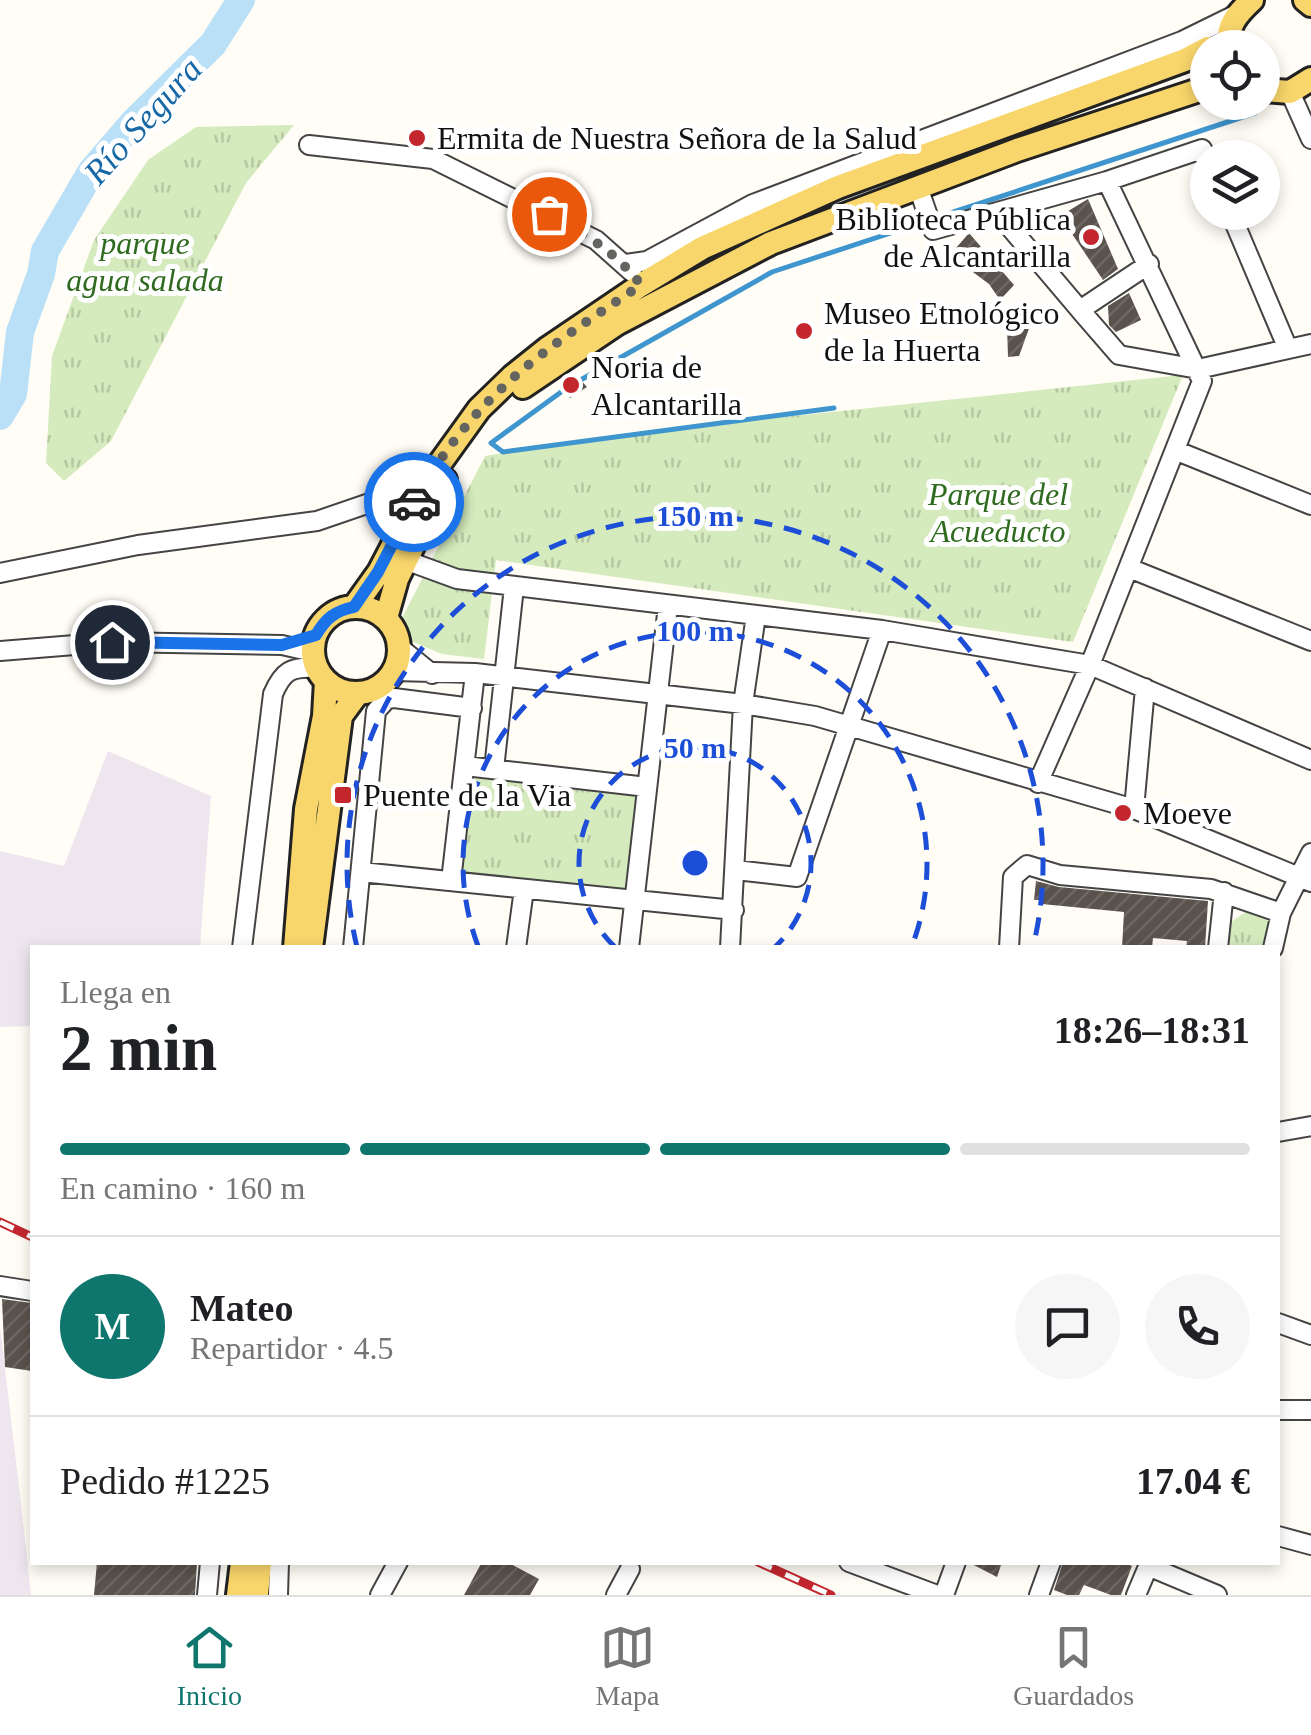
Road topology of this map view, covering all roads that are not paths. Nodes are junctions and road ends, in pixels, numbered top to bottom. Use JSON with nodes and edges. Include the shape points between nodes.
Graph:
{"nodes":[{"id":1,"x":1305,"y":0,"type":"edge"},
{"id":2,"x":1311,"y":4,"type":"edge"},
{"id":3,"x":1190,"y":40,"type":"edge"},
{"id":4,"x":1190,"y":57,"type":"edge"},
{"id":5,"x":1311,"y":79,"type":"edge"},
{"id":6,"x":1280,"y":91,"type":"edge"},
{"id":7,"x":1190,"y":92,"type":"edge"},
{"id":8,"x":1290,"y":92,"type":"junction"},
{"id":9,"x":1311,"y":139,"type":"edge"},
{"id":10,"x":309,"y":145,"type":"dead end"},
{"id":11,"x":1190,"y":153,"type":"edge"},
{"id":12,"x":1107,"y":182,"type":"junction"},
{"id":13,"x":918,"y":187,"type":"junction"},
{"id":14,"x":997,"y":212,"type":"junction"},
{"id":15,"x":1238,"y":230,"type":"edge"},
{"id":16,"x":626,"y":264,"type":"junction"},
{"id":17,"x":1149,"y":264,"type":"junction"},
{"id":18,"x":641,"y":285,"type":"junction"},
{"id":19,"x":1080,"y":310,"type":"junction"},
{"id":20,"x":1311,"y":344,"type":"edge"},
{"id":21,"x":1288,"y":349,"type":"junction"},
{"id":22,"x":1198,"y":369,"type":"junction"},
{"id":23,"x":1176,"y":451,"type":"junction"},
{"id":24,"x":425,"y":484,"type":"junction"},
{"id":25,"x":1311,"y":505,"type":"edge"},
{"id":26,"x":405,"y":560,"type":"junction"},
{"id":27,"x":1129,"y":568,"type":"junction"},
{"id":28,"x":0,"y":573,"type":"edge"},
{"id":29,"x":514,"y":586,"type":"junction"},
{"id":30,"x":668,"y":604,"type":"junction"},
{"id":31,"x":354,"y":607,"type":"junction"},
{"id":32,"x":756,"y":615,"type":"junction"},
{"id":33,"x":386,"y":618,"type":"junction"},
{"id":34,"x":882,"y":630,"type":"junction"},
{"id":35,"x":1311,"y":641,"type":"edge"},
{"id":36,"x":399,"y":648,"type":"junction"},
{"id":37,"x":0,"y":651,"type":"edge"},
{"id":38,"x":318,"y":659,"type":"junction"},
{"id":39,"x":1090,"y":664,"type":"junction"},
{"id":40,"x":392,"y":672,"type":"junction"},
{"id":41,"x":432,"y":674,"type":"junction"},
{"id":42,"x":475,"y":674,"type":"junction"},
{"id":43,"x":504,"y":677,"type":"junction"},
{"id":44,"x":1145,"y":688,"type":"junction"},
{"id":45,"x":358,"y":693,"type":"junction"},
{"id":46,"x":658,"y":694,"type":"junction"},
{"id":47,"x":743,"y":704,"type":"junction"},
{"id":48,"x":472,"y":708,"type":"junction"},
{"id":49,"x":849,"y":726,"type":"junction"},
{"id":50,"x":1311,"y":760,"type":"edge"},
{"id":51,"x":465,"y":766,"type":"junction"},
{"id":52,"x":494,"y":770,"type":"junction"},
{"id":53,"x":1038,"y":783,"type":"junction"},
{"id":54,"x":648,"y":787,"type":"junction"},
{"id":55,"x":1134,"y":809,"type":"junction"},
{"id":56,"x":1311,"y":853,"type":"edge"},
{"id":57,"x":736,"y":870,"type":"junction"},
{"id":58,"x":360,"y":872,"type":"junction"},
{"id":59,"x":1306,"y":879,"type":"edge"},
{"id":60,"x":451,"y":882,"type":"junction"},
{"id":61,"x":524,"y":889,"type":"junction"},
{"id":62,"x":1224,"y":892,"type":"junction"},
{"id":63,"x":635,"y":900,"type":"junction"},
{"id":64,"x":734,"y":910,"type":"junction"},
{"id":65,"x":1281,"y":912,"type":"junction"},
{"id":66,"x":242,"y":945,"type":"edge"},
{"id":67,"x":295,"y":945,"type":"edge"},
{"id":68,"x":311,"y":945,"type":"edge"},
{"id":69,"x":353,"y":945,"type":"edge"},
{"id":70,"x":516,"y":945,"type":"edge"},
{"id":71,"x":629,"y":945,"type":"edge"},
{"id":72,"x":730,"y":945,"type":"edge"},
{"id":73,"x":1009,"y":945,"type":"edge"},
{"id":74,"x":1218,"y":945,"type":"edge"},
{"id":75,"x":1274,"y":945,"type":"edge"},
{"id":76,"x":1311,"y":1126,"type":"edge"},
{"id":77,"x":1280,"y":1132,"type":"edge"},
{"id":78,"x":0,"y":1286,"type":"edge"},
{"id":79,"x":30,"y":1291,"type":"edge"},
{"id":80,"x":1280,"y":1324,"type":"edge"},
{"id":81,"x":1311,"y":1335,"type":"edge"},
{"id":82,"x":1280,"y":1410,"type":"edge"},
{"id":83,"x":1311,"y":1410,"type":"edge"},
{"id":84,"x":1280,"y":1537,"type":"edge"},
{"id":85,"x":1311,"y":1545,"type":"edge"},
{"id":86,"x":210,"y":1565,"type":"edge"},
{"id":87,"x":242,"y":1565,"type":"edge"},
{"id":88,"x":260,"y":1565,"type":"edge"},
{"id":89,"x":279,"y":1565,"type":"edge"},
{"id":90,"x":396,"y":1565,"type":"edge"},
{"id":91,"x":861,"y":1565,"type":"edge"},
{"id":92,"x":955,"y":1565,"type":"edge"},
{"id":93,"x":1050,"y":1565,"type":"edge"},
{"id":94,"x":1149,"y":1565,"type":"edge"},
{"id":95,"x":1151,"y":1565,"type":"edge"},
{"id":96,"x":630,"y":1570,"type":"dead end"},
{"id":97,"x":207,"y":1595,"type":"edge"},
{"id":98,"x":238,"y":1595,"type":"edge"},
{"id":99,"x":257,"y":1595,"type":"edge"},
{"id":100,"x":278,"y":1595,"type":"edge"},
{"id":101,"x":380,"y":1595,"type":"edge"},
{"id":102,"x":616,"y":1595,"type":"edge"},
{"id":103,"x":941,"y":1595,"type":"edge"},
{"id":104,"x":1039,"y":1595,"type":"edge"},
{"id":105,"x":1136,"y":1595,"type":"edge"},
{"id":106,"x":1217,"y":1595,"type":"edge"}],
"edges":[{"from":1,"to":2,"type":"main road"},
{"from":3,"to":16,"type":"street","via":[[752,204],[647,260]]},
{"from":4,"to":18,"type":"main road","via":[[838,187],[716,240]]},
{"from":5,"to":8,"type":"main road"},
{"from":6,"to":8,"type":"main road"},
{"from":7,"to":13,"type":"main road"},
{"from":8,"to":9,"type":"street"},
{"from":10,"to":16,"type":"street","via":[[433,158],[549,214]]},
{"from":11,"to":12,"type":"street"},
{"from":12,"to":14,"type":"street"},
{"from":12,"to":17,"type":"street"},
{"from":13,"to":14,"type":"street","via":[[932,230]]},
{"from":13,"to":26,"type":"main road","via":[[771,243],[618,323],[530,381],[466,449]]},
{"from":14,"to":19,"type":"street"},
{"from":15,"to":21,"type":"street"},
{"from":16,"to":18,"type":"street"},
{"from":17,"to":19,"type":"street"},
{"from":17,"to":22,"type":"street"},
{"from":18,"to":24,"type":"main road","via":[[512,376]]},
{"from":19,"to":22,"type":"street","via":[[1119,355]]},
{"from":20,"to":21,"type":"street"},
{"from":21,"to":22,"type":"street"},
{"from":22,"to":23,"type":"street","via":[[1202,381]]},
{"from":23,"to":25,"type":"street"},
{"from":23,"to":27,"type":"street"},
{"from":24,"to":28,"type":"street","via":[[317,520]]},
{"from":24,"to":31,"type":"main road"},
{"from":26,"to":29,"type":"street","via":[[457,579]]},
{"from":26,"to":33,"type":"main road"},
{"from":27,"to":35,"type":"street"},
{"from":27,"to":39,"type":"street"},
{"from":29,"to":30,"type":"street"},
{"from":29,"to":43,"type":"street"},
{"from":30,"to":32,"type":"street"},
{"from":30,"to":46,"type":"street"},
{"from":31,"to":33,"type":"main road"},
{"from":31,"to":38,"type":"main road","via":[[324,621]]},
{"from":32,"to":34,"type":"street"},
{"from":32,"to":47,"type":"street"},
{"from":33,"to":36,"type":"main road"},
{"from":34,"to":39,"type":"street"},
{"from":34,"to":49,"type":"street"},
{"from":36,"to":40,"type":"main road"},
{"from":36,"to":41,"type":"street"},
{"from":37,"to":38,"type":"street","via":[[112,642],[282,645]]},
{"from":38,"to":45,"type":"main road","via":[[342,691]]},
{"from":38,"to":66,"type":"street","via":[[282,674],[273,694]]},
{"from":38,"to":67,"type":"main road","via":[[324,716],[306,810]]},
{"from":39,"to":44,"type":"street"},
{"from":39,"to":53,"type":"street"},
{"from":40,"to":41,"type":"street"},
{"from":40,"to":45,"type":"main road","via":[[375,689]]},
{"from":41,"to":42,"type":"street"},
{"from":42,"to":43,"type":"street"},
{"from":42,"to":48,"type":"street"},
{"from":43,"to":46,"type":"street"},
{"from":43,"to":52,"type":"street"},
{"from":44,"to":50,"type":"street"},
{"from":44,"to":55,"type":"street"},
{"from":45,"to":68,"type":"main road","via":[[341,716]]},
{"from":46,"to":47,"type":"street"},
{"from":46,"to":54,"type":"street"},
{"from":47,"to":49,"type":"street"},
{"from":47,"to":57,"type":"street"},
{"from":48,"to":51,"type":"street"},
{"from":48,"to":58,"type":"street","via":[[394,698],[376,711]]},
{"from":49,"to":53,"type":"street"},
{"from":49,"to":57,"type":"street","via":[[798,877]]},
{"from":51,"to":52,"type":"street"},
{"from":51,"to":60,"type":"street"},
{"from":52,"to":54,"type":"street"},
{"from":53,"to":55,"type":"street"},
{"from":54,"to":63,"type":"street"},
{"from":55,"to":59,"type":"street"},
{"from":56,"to":59,"type":"street"},
{"from":57,"to":64,"type":"street"},
{"from":58,"to":60,"type":"street"},
{"from":58,"to":69,"type":"street"},
{"from":59,"to":65,"type":"street"},
{"from":60,"to":61,"type":"street"},
{"from":61,"to":63,"type":"street"},
{"from":61,"to":70,"type":"street"},
{"from":62,"to":65,"type":"street"},
{"from":62,"to":73,"type":"street","via":[[1020,871]]},
{"from":62,"to":74,"type":"street"},
{"from":63,"to":64,"type":"street"},
{"from":63,"to":71,"type":"street"},
{"from":64,"to":72,"type":"street"},
{"from":65,"to":75,"type":"street"},
{"from":76,"to":77,"type":"street"},
{"from":78,"to":79,"type":"street"},
{"from":80,"to":81,"type":"street"},
{"from":82,"to":83,"type":"street"},
{"from":84,"to":85,"type":"street"},
{"from":86,"to":97,"type":"street"},
{"from":87,"to":98,"type":"main road"},
{"from":88,"to":99,"type":"main road"},
{"from":89,"to":100,"type":"street"},
{"from":90,"to":101,"type":"street"},
{"from":91,"to":103,"type":"street"},
{"from":92,"to":103,"type":"street"},
{"from":93,"to":104,"type":"street"},
{"from":94,"to":105,"type":"street"},
{"from":95,"to":106,"type":"street"},
{"from":96,"to":102,"type":"street"}]}
